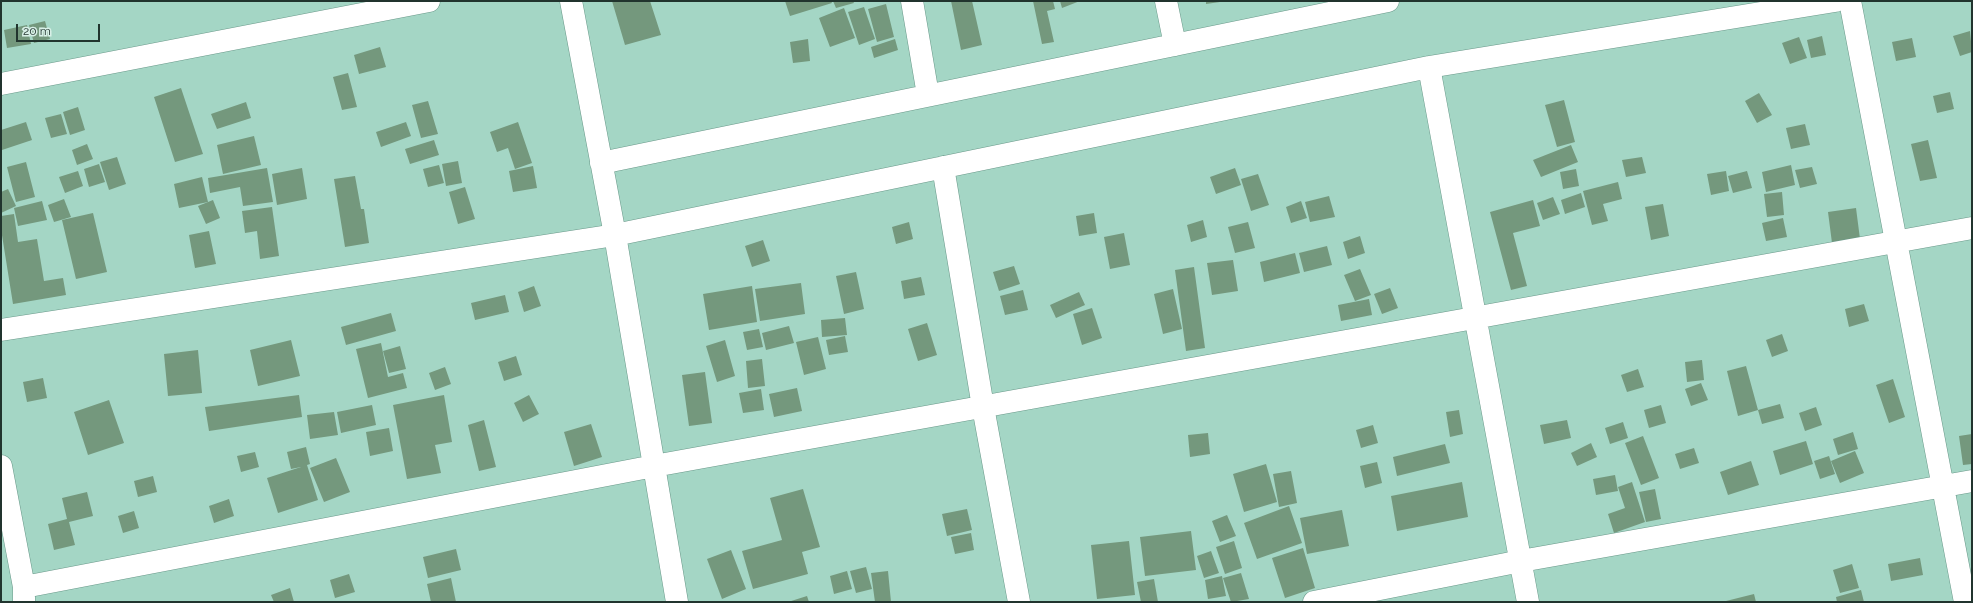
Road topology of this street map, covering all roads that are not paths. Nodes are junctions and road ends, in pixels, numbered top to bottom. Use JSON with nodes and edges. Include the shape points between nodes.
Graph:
{"nodes":[{"id":1,"x":429,"y":1,"type":"edge"},
{"id":2,"x":571,"y":1,"type":"edge"},
{"id":3,"x":912,"y":1,"type":"edge"},
{"id":4,"x":1166,"y":1,"type":"edge"},
{"id":5,"x":1388,"y":1,"type":"edge"},
{"id":6,"x":1835,"y":1,"type":"edge"},
{"id":7,"x":1850,"y":1,"type":"edge"},
{"id":8,"x":1175,"y":45,"type":"junction"},
{"id":9,"x":1429,"y":67,"type":"junction"},
{"id":10,"x":1,"y":84,"type":"edge"},
{"id":11,"x":928,"y":95,"type":"junction"},
{"id":12,"x":601,"y":163,"type":"junction"},
{"id":13,"x":943,"y":167,"type":"junction"},
{"id":14,"x":1972,"y":228,"type":"edge"},
{"id":15,"x":615,"y":235,"type":"junction"},
{"id":16,"x":1896,"y":241,"type":"junction"},
{"id":17,"x":1475,"y":317,"type":"junction"},
{"id":18,"x":1,"y":330,"type":"edge"},
{"id":19,"x":982,"y":407,"type":"junction"},
{"id":20,"x":1,"y":466,"type":"edge"},
{"id":21,"x":654,"y":466,"type":"junction"},
{"id":22,"x":1972,"y":481,"type":"edge"},
{"id":23,"x":1943,"y":486,"type":"junction"},
{"id":24,"x":1521,"y":562,"type":"junction"},
{"id":25,"x":24,"y":594,"type":"edge"},
{"id":26,"x":677,"y":602,"type":"edge"},
{"id":27,"x":1019,"y":602,"type":"edge"},
{"id":28,"x":1314,"y":602,"type":"edge"},
{"id":29,"x":1528,"y":602,"type":"edge"},
{"id":30,"x":1965,"y":602,"type":"edge"}],
"edges":[{"from":1,"to":10,"type":"street"},
{"from":2,"to":12,"type":"street"},
{"from":3,"to":11,"type":"street"},
{"from":4,"to":8,"type":"street"},
{"from":5,"to":8,"type":"street"},
{"from":6,"to":9,"type":"street"},
{"from":7,"to":16,"type":"street"},
{"from":8,"to":11,"type":"street"},
{"from":9,"to":13,"type":"street"},
{"from":9,"to":17,"type":"street"},
{"from":11,"to":12,"type":"street"},
{"from":12,"to":15,"type":"street"},
{"from":13,"to":15,"type":"street"},
{"from":13,"to":19,"type":"street"},
{"from":14,"to":16,"type":"street"},
{"from":15,"to":18,"type":"street"},
{"from":15,"to":21,"type":"street"},
{"from":16,"to":17,"type":"street"},
{"from":16,"to":23,"type":"street"},
{"from":17,"to":19,"type":"street"},
{"from":17,"to":24,"type":"street"},
{"from":19,"to":21,"type":"street"},
{"from":19,"to":27,"type":"street"},
{"from":20,"to":25,"type":"street"},
{"from":21,"to":25,"type":"street"},
{"from":21,"to":26,"type":"street"},
{"from":22,"to":23,"type":"street"},
{"from":23,"to":24,"type":"street"},
{"from":23,"to":30,"type":"street"},
{"from":24,"to":28,"type":"street"},
{"from":24,"to":29,"type":"street"}]}
